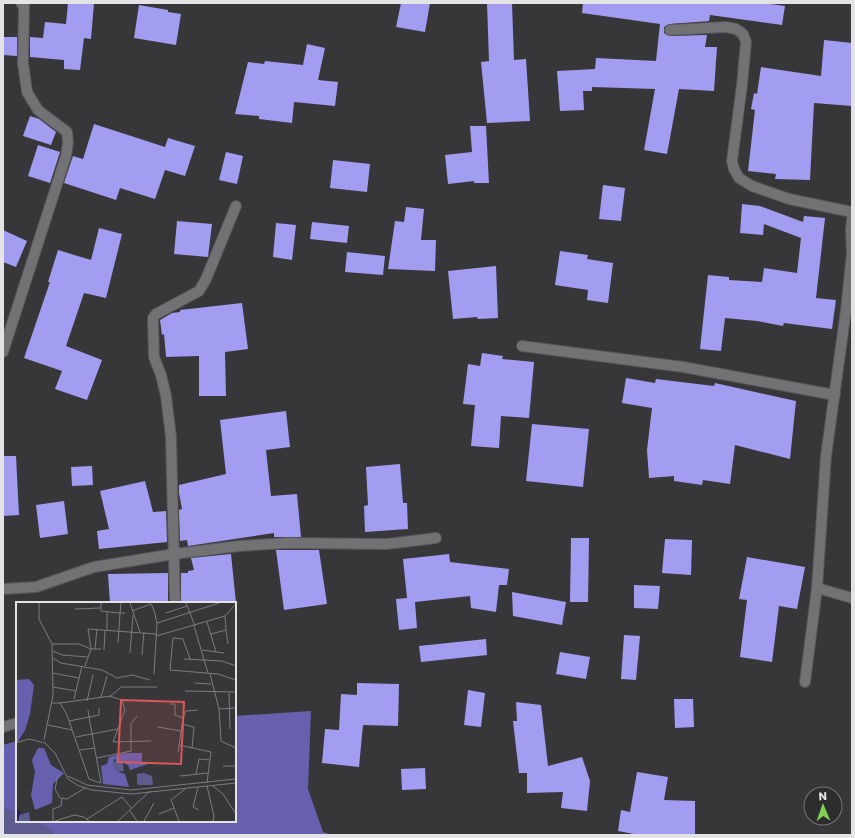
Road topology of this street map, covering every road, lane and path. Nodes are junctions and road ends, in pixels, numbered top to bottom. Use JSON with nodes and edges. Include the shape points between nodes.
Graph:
{"nodes":[{"id":1,"x":21,"y":3,"type":"edge"},
{"id":2,"x":670,"y":30,"type":"dead end"},
{"id":3,"x":236,"y":206,"type":"dead end"},
{"id":4,"x":852,"y":212,"type":"edge"},
{"id":5,"x":852,"y":219,"type":"edge"},
{"id":6,"x":850,"y":294,"type":"edge"},
{"id":7,"x":522,"y":346,"type":"dead end"},
{"id":8,"x":3,"y":352,"type":"edge"},
{"id":9,"x":835,"y":395,"type":"junction"},
{"id":10,"x":436,"y":538,"type":"dead end"},
{"id":11,"x":174,"y":554,"type":"junction"},
{"id":12,"x":817,"y":588,"type":"junction"},
{"id":13,"x":3,"y":589,"type":"edge"},
{"id":14,"x":852,"y":598,"type":"edge"},
{"id":15,"x":175,"y":602,"type":"edge"},
{"id":16,"x":805,"y":682,"type":"dead end"},
{"id":17,"x":16,"y":723,"type":"edge"},
{"id":18,"x":3,"y":727,"type":"edge"}],
"edges":[{"from":1,"to":8,"type":"street","via":[[24,6],[23,63],[27,92],[38,110],[67,132],[68,142],[66,156]]},
{"from":2,"to":4,"type":"street","via":[[726,27],[743,34],[746,42],[732,161],[739,178],[752,186],[789,199]]},
{"from":3,"to":11,"type":"street","via":[[199,291],[153,318],[154,357],[166,396],[171,437]]},
{"from":5,"to":6,"type":"street"},
{"from":6,"to":9,"type":"street"},
{"from":7,"to":9,"type":"street","via":[[683,367]]},
{"from":9,"to":12,"type":"street","via":[[826,456]]},
{"from":10,"to":11,"type":"street","via":[[387,544],[287,543]]},
{"from":11,"to":13,"type":"street","via":[[94,567],[36,587]]},
{"from":11,"to":15,"type":"street"},
{"from":12,"to":14,"type":"street"},
{"from":12,"to":16,"type":"street"},
{"from":17,"to":18,"type":"street"}]}
